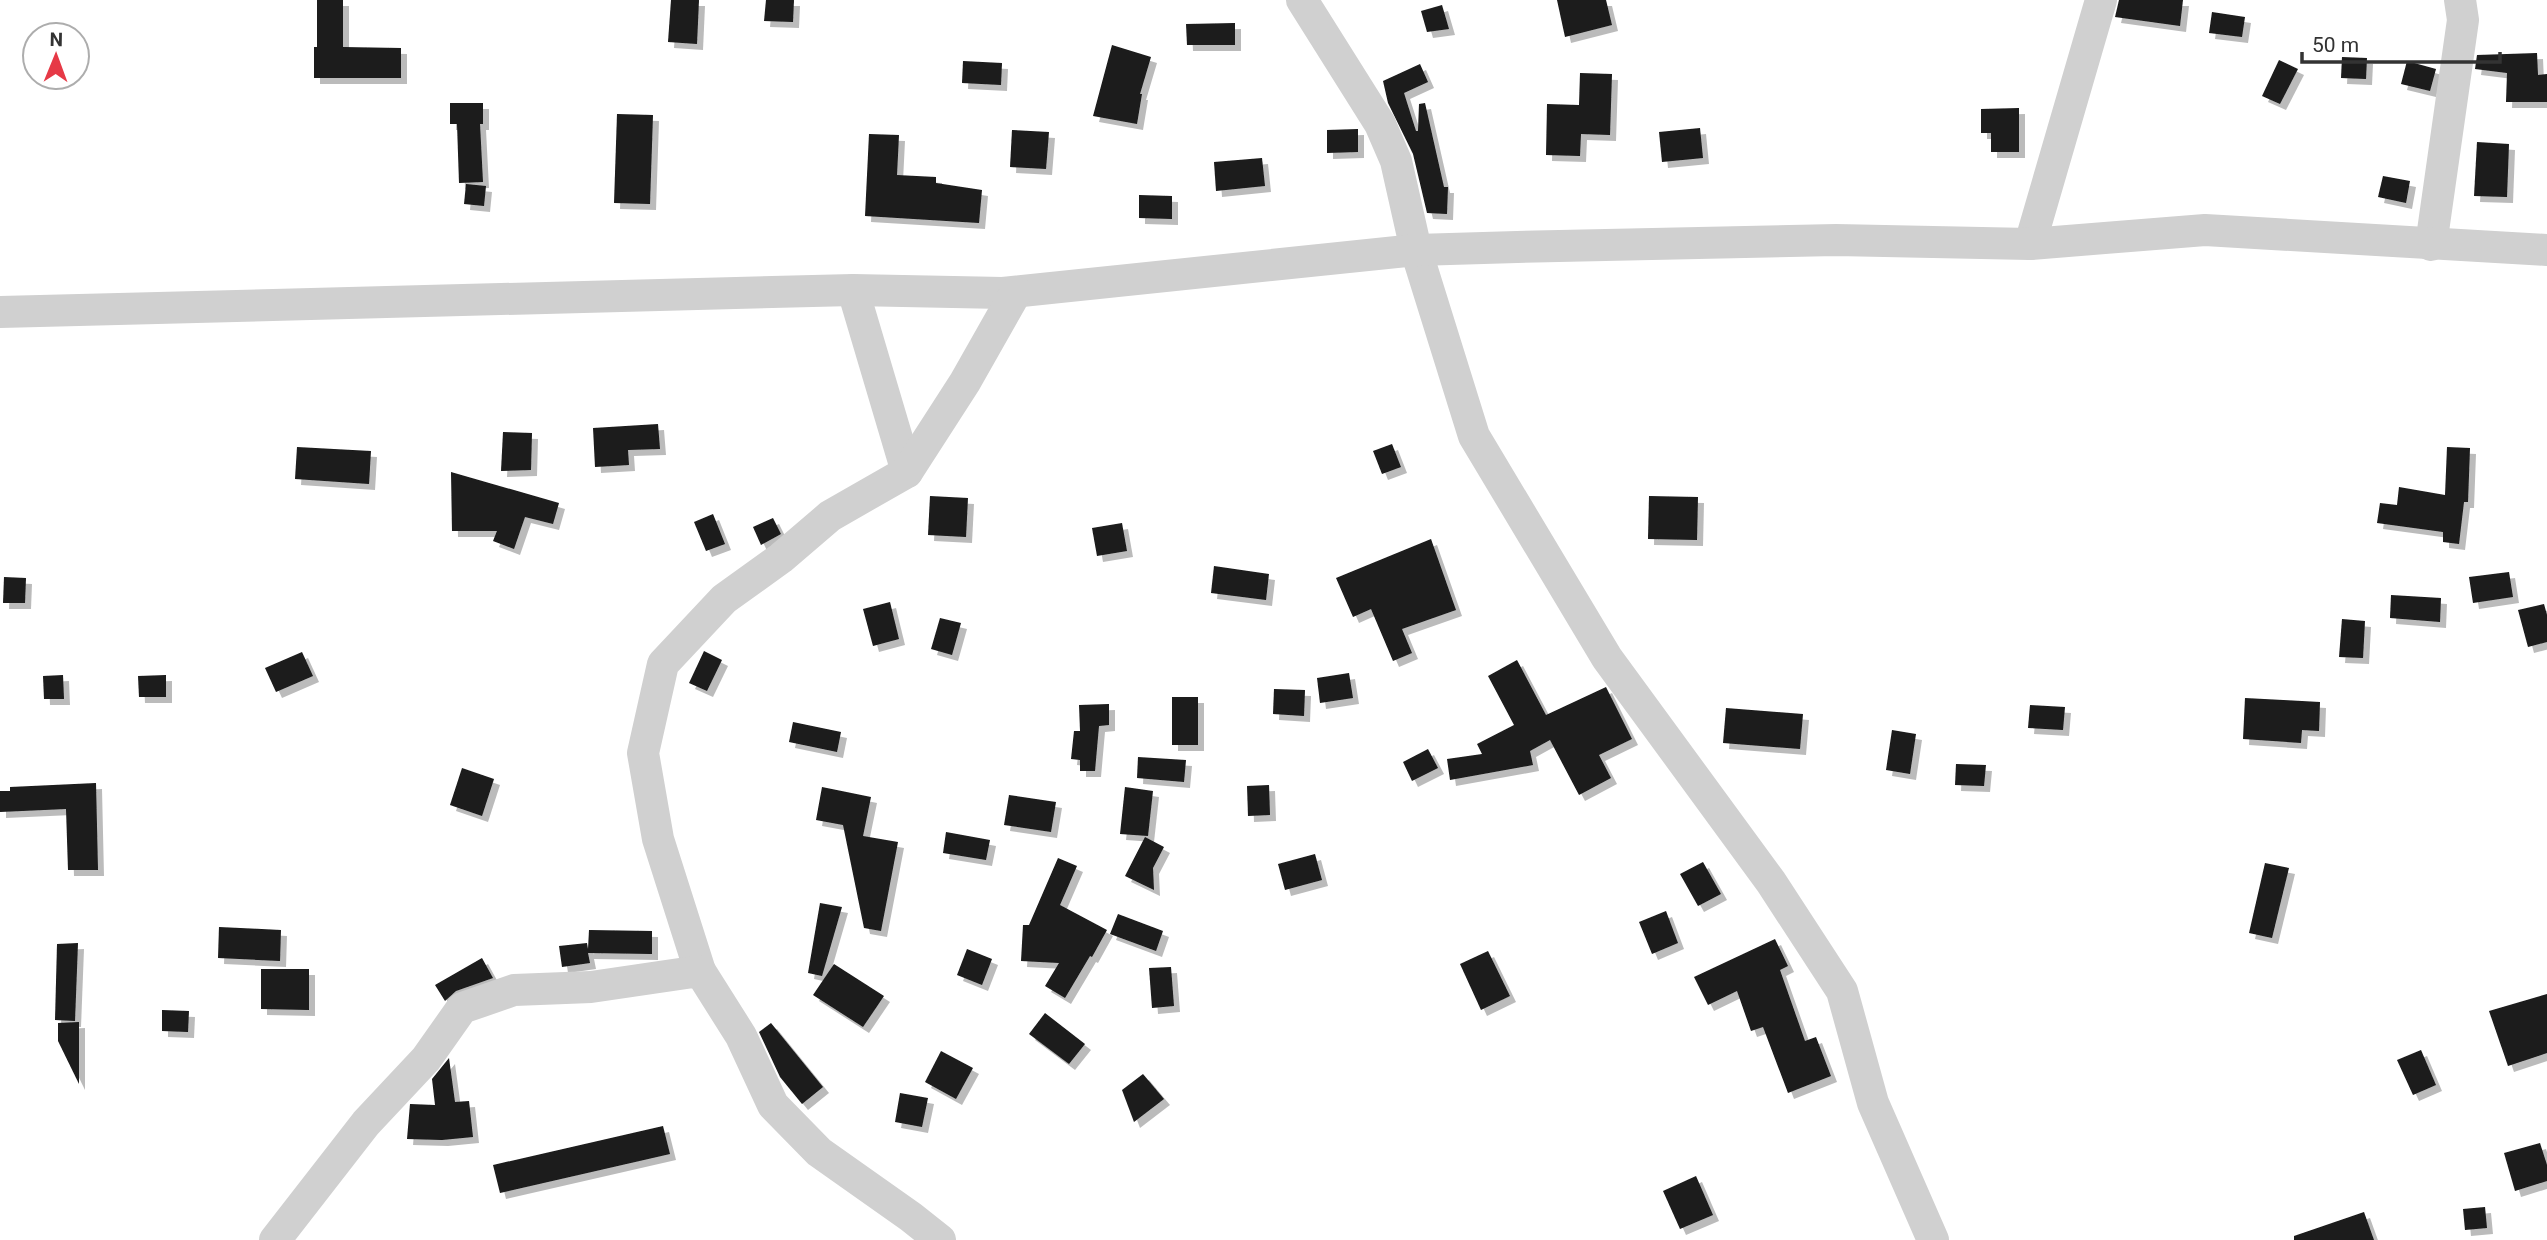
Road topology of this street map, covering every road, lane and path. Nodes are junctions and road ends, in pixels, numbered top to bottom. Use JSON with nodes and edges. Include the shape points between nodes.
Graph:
{"nodes":[{"id":1,"x":1302,"y":0,"type":"edge"},
{"id":2,"x":2101,"y":0,"type":"edge"},
{"id":3,"x":2460,"y":0,"type":"edge"},
{"id":4,"x":2030,"y":244,"type":"junction"},
{"id":5,"x":2431,"y":245,"type":"junction"},
{"id":6,"x":1416,"y":250,"type":"junction"},
{"id":7,"x":2547,"y":250,"type":"edge"},
{"id":8,"x":853,"y":290,"type":"junction"},
{"id":9,"x":1016,"y":292,"type":"junction"},
{"id":10,"x":0,"y":312,"type":"edge"},
{"id":11,"x":907,"y":471,"type":"junction"},
{"id":12,"x":700,"y":971,"type":"junction"},
{"id":13,"x":275,"y":1240,"type":"edge"},
{"id":14,"x":940,"y":1240,"type":"edge"},
{"id":15,"x":1933,"y":1240,"type":"edge"}],
"edges":[{"from":1,"to":6,"type":"street","via":[[1380,124],[1396,161]]},
{"from":2,"to":4,"type":"street"},
{"from":3,"to":5,"type":"street","via":[[2463,20]]},
{"from":4,"to":5,"type":"street","via":[[2206,230]]},
{"from":4,"to":6,"type":"street","via":[[1836,240]]},
{"from":5,"to":7,"type":"street"},
{"from":6,"to":9,"type":"street"},
{"from":6,"to":15,"type":"street","via":[[1474,436],[1606,658],[1772,882],[1842,990],[1873,1103]]},
{"from":8,"to":9,"type":"street"},
{"from":8,"to":10,"type":"street"},
{"from":8,"to":11,"type":"street"},
{"from":9,"to":11,"type":"street"},
{"from":11,"to":12,"type":"street","via":[[830,516],[724,599],[663,664],[643,753],[657,839]]},
{"from":12,"to":13,"type":"street","via":[[592,988],[514,990],[462,1008],[426,1059],[366,1124]]},
{"from":12,"to":14,"type":"street","via":[[741,1036],[773,1105],[819,1152]]}]}
